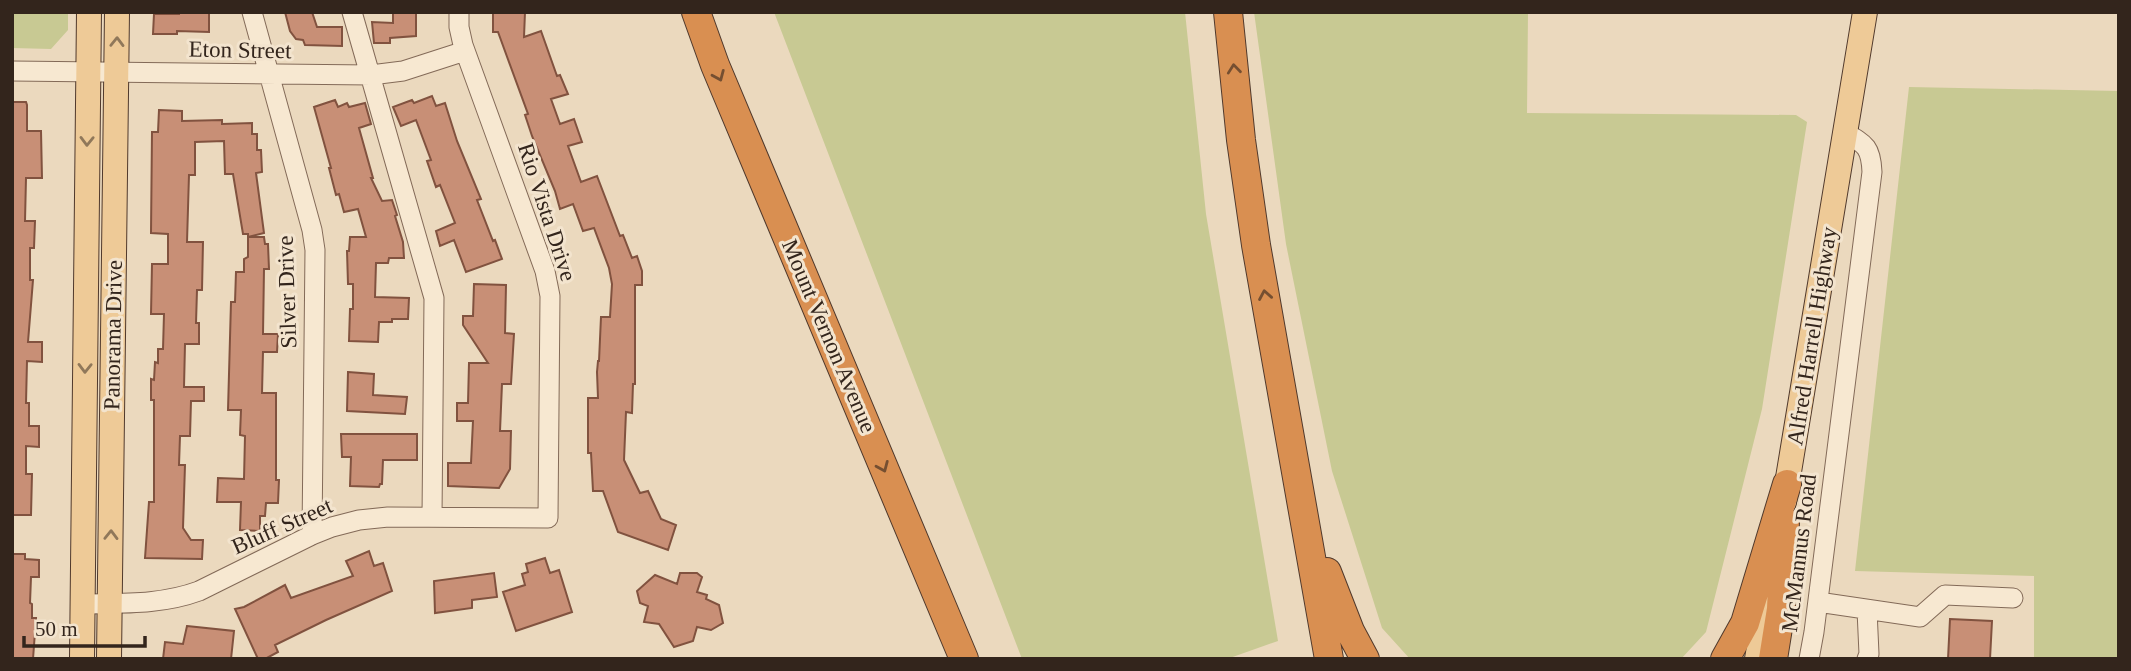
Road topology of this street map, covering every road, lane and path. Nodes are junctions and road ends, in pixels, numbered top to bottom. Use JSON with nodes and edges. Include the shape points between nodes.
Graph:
{"nodes":[{"id":1,"x":89,"y":12,"type":"edge"},
{"id":2,"x":117,"y":12,"type":"edge"},
{"id":3,"x":252,"y":12,"type":"edge"},
{"id":4,"x":352,"y":12,"type":"edge"},
{"id":5,"x":459,"y":12,"type":"edge"},
{"id":6,"x":696,"y":12,"type":"edge"},
{"id":7,"x":1228,"y":12,"type":"edge"},
{"id":8,"x":1865,"y":12,"type":"edge"},
{"id":9,"x":465,"y":51,"type":"junction"},
{"id":10,"x":12,"y":71,"type":"edge"},
{"id":11,"x":88,"y":72,"type":"junction"},
{"id":12,"x":117,"y":73,"type":"junction"},
{"id":13,"x":270,"y":75,"type":"junction"},
{"id":14,"x":371,"y":75,"type":"junction"},
{"id":15,"x":1845,"y":133,"type":"junction"},
{"id":16,"x":1278,"y":362,"type":"junction"},
{"id":17,"x":1787,"y":484,"type":"junction"},
{"id":18,"x":432,"y":517,"type":"junction"},
{"id":19,"x":548,"y":519,"type":"joint"},
{"id":20,"x":312,"y":535,"type":"junction"},
{"id":21,"x":2013,"y":598,"type":"dead end"},
{"id":22,"x":1818,"y":602,"type":"junction"},
{"id":23,"x":82,"y":604,"type":"junction"},
{"id":24,"x":110,"y":604,"type":"junction"},
{"id":25,"x":1867,"y":610,"type":"junction"},
{"id":26,"x":82,"y":659,"type":"edge"},
{"id":27,"x":109,"y":659,"type":"edge"},
{"id":28,"x":964,"y":659,"type":"edge"},
{"id":29,"x":1329,"y":659,"type":"edge"},
{"id":30,"x":1365,"y":659,"type":"edge"},
{"id":31,"x":1725,"y":659,"type":"edge"},
{"id":32,"x":1757,"y":659,"type":"edge"},
{"id":33,"x":1773,"y":659,"type":"edge"},
{"id":34,"x":1809,"y":659,"type":"edge"},
{"id":35,"x":1867,"y":659,"type":"edge"}],
"edges":[{"from":1,"to":11,"type":"main road","name":"Panorama Drive"},
{"from":12,"to":2,"type":"main road","name":"Panorama Drive","one_way":true},
{"from":3,"to":13,"type":"street","name":"Silver Drive"},
{"from":4,"to":14,"type":"street"},
{"from":5,"to":9,"type":"street","name":"Rio Vista Drive"},
{"from":6,"to":28,"type":"highway","name":"Mount Vernon Avenue","one_way":true},
{"from":16,"to":7,"type":"highway","one_way":true,"via":[[1256,245]]},
{"from":8,"to":15,"type":"main road","name":"Alfred Harrell Highway"},
{"from":9,"to":14,"type":"street","name":"Eton Street","via":[[403,71]]},
{"from":9,"to":19,"type":"street","name":"Rio Vista Drive","via":[[550,296]]},
{"from":10,"to":11,"type":"street","name":"Eton Street"},
{"from":11,"to":12,"type":"street","name":"Eton Street"},
{"from":11,"to":23,"type":"main road","name":"Panorama Drive","one_way":true},
{"from":12,"to":13,"type":"street","name":"Eton Street"},
{"from":24,"to":12,"type":"main road","name":"Panorama Drive","one_way":true},
{"from":13,"to":14,"type":"street","name":"Eton Street"},
{"from":13,"to":20,"type":"street","name":"Silver Drive","via":[[315,250]]},
{"from":14,"to":18,"type":"street","via":[[434,298]]},
{"from":15,"to":17,"type":"main road","name":"Alfred Harrell Highway"},
{"from":15,"to":22,"type":"street","name":"McMannus Road","via":[[1867,147],[1872,172]]},
{"from":16,"to":29,"type":"highway"},
{"from":16,"to":30,"type":"highway","via":[[1317,541]]},
{"from":17,"to":31,"type":"highway","via":[[1745,623]]},
{"from":17,"to":32,"type":"main road","name":"Alfred Harrell Highway"},
{"from":17,"to":33,"type":"highway","via":[[1781,609]]},
{"from":18,"to":19,"type":"street","name":"Bluff Street"},
{"from":18,"to":20,"type":"street","name":"Bluff Street","via":[[359,520]]},
{"from":20,"to":24,"type":"street","name":"Bluff Street","via":[[179,598]]},
{"from":21,"to":25,"type":"street","via":[[1945,595],[1920,617]]},
{"from":22,"to":25,"type":"street"},
{"from":22,"to":34,"type":"street","name":"McMannus Road"},
{"from":23,"to":24,"type":"street","name":"Bluff Street"},
{"from":23,"to":26,"type":"main road","name":"Panorama Drive"},
{"from":24,"to":27,"type":"main road","name":"Panorama Drive"},
{"from":25,"to":35,"type":"street"}]}
